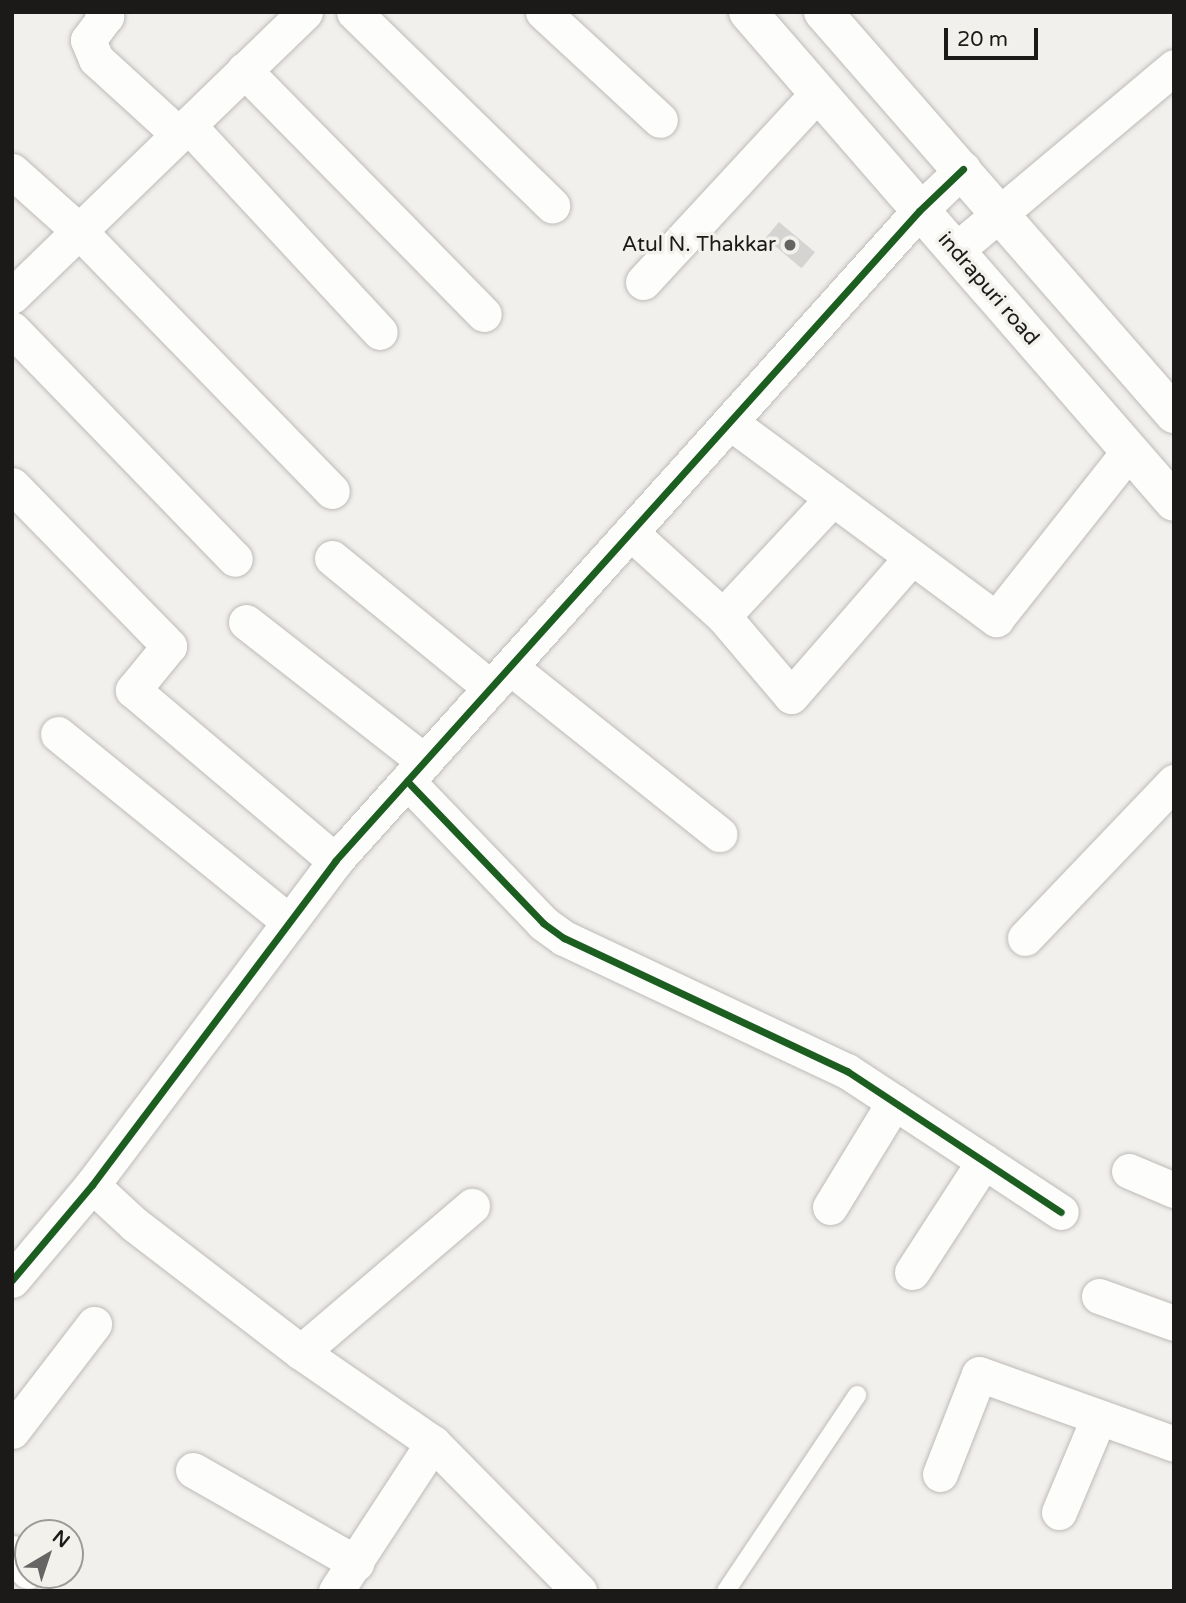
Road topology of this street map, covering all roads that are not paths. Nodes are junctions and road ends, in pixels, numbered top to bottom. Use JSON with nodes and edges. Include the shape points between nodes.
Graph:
{"nodes":[{"id":1,"x":102,"y":12,"type":"edge"},
{"id":2,"x":354,"y":12,"type":"edge"},
{"id":3,"x":543,"y":12,"type":"edge"},
{"id":4,"x":748,"y":12,"type":"edge"},
{"id":5,"x":823,"y":12,"type":"edge"},
{"id":6,"x":288,"y":18,"type":"edge"},
{"id":7,"x":1174,"y":67,"type":"edge"},
{"id":8,"x":244,"y":70,"type":"junction"},
{"id":9,"x":818,"y":93,"type":"junction"},
{"id":10,"x":660,"y":120,"type":"dead end"},
{"id":11,"x":183,"y":129,"type":"junction"},
{"id":12,"x":962,"y":169,"type":"junction"},
{"id":13,"x":12,"y":171,"type":"edge"},
{"id":14,"x":552,"y":205,"type":"dead end"},
{"id":15,"x":919,"y":211,"type":"junction"},
{"id":16,"x":1001,"y":212,"type":"junction"},
{"id":17,"x":78,"y":230,"type":"junction"},
{"id":18,"x":955,"y":251,"type":"junction"},
{"id":19,"x":643,"y":282,"type":"dead end"},
{"id":20,"x":12,"y":296,"type":"edge"},
{"id":21,"x":484,"y":314,"type":"dead end"},
{"id":22,"x":12,"y":329,"type":"edge"},
{"id":23,"x":380,"y":332,"type":"dead end"},
{"id":24,"x":1174,"y":414,"type":"edge"},
{"id":25,"x":731,"y":423,"type":"junction"},
{"id":26,"x":1130,"y":450,"type":"junction"},
{"id":27,"x":12,"y":485,"type":"edge"},
{"id":28,"x":332,"y":491,"type":"dead end"},
{"id":29,"x":833,"y":498,"type":"junction"},
{"id":30,"x":1174,"y":502,"type":"edge"},
{"id":31,"x":631,"y":533,"type":"junction"},
{"id":32,"x":912,"y":557,"type":"junction"},
{"id":33,"x":332,"y":558,"type":"dead end"},
{"id":34,"x":235,"y":559,"type":"dead end"},
{"id":35,"x":723,"y":616,"type":"junction"},
{"id":36,"x":246,"y":622,"type":"dead end"},
{"id":37,"x":500,"y":678,"type":"junction"},
{"id":38,"x":58,"y":734,"type":"dead end"},
{"id":39,"x":416,"y":772,"type":"junction"},
{"id":40,"x":1174,"y":782,"type":"edge"},
{"id":41,"x":719,"y":834,"type":"dead end"},
{"id":42,"x":335,"y":861,"type":"junction"},
{"id":43,"x":289,"y":922,"type":"junction"},
{"id":44,"x":1025,"y":938,"type":"dead end"},
{"id":45,"x":894,"y":1102,"type":"junction"},
{"id":46,"x":984,"y":1161,"type":"junction"},
{"id":47,"x":1129,"y":1171,"type":"dead end"},
{"id":48,"x":92,"y":1185,"type":"junction"},
{"id":49,"x":1174,"y":1190,"type":"edge"},
{"id":50,"x":471,"y":1206,"type":"dead end"},
{"id":51,"x":830,"y":1207,"type":"dead end"},
{"id":52,"x":1061,"y":1212,"type":"dead end"},
{"id":53,"x":912,"y":1272,"type":"dead end"},
{"id":54,"x":12,"y":1280,"type":"edge"},
{"id":55,"x":1099,"y":1296,"type":"dead end"},
{"id":56,"x":1174,"y":1323,"type":"edge"},
{"id":57,"x":94,"y":1324,"type":"dead end"},
{"id":58,"x":301,"y":1352,"type":"junction"},
{"id":59,"x":857,"y":1395,"type":"dead end"},
{"id":60,"x":1098,"y":1419,"type":"junction"},
{"id":61,"x":12,"y":1431,"type":"edge"},
{"id":62,"x":433,"y":1443,"type":"junction"},
{"id":63,"x":1174,"y":1444,"type":"edge"},
{"id":64,"x":193,"y":1470,"type":"dead end"},
{"id":65,"x":940,"y":1474,"type":"dead end"},
{"id":66,"x":1059,"y":1512,"type":"dead end"},
{"id":67,"x":346,"y":1577,"type":"edge"},
{"id":68,"x":579,"y":1591,"type":"edge"},
{"id":69,"x":726,"y":1591,"type":"edge"}],
"edges":[{"from":1,"to":11,"type":"street","via":[[106,16],[88,40],[96,59]]},
{"from":2,"to":14,"type":"street"},
{"from":3,"to":10,"type":"street"},
{"from":4,"to":9,"type":"main road","name":"indrapuri road"},
{"from":5,"to":12,"type":"main road"},
{"from":6,"to":8,"type":"street"},
{"from":7,"to":16,"type":"street"},
{"from":8,"to":11,"type":"street"},
{"from":8,"to":21,"type":"street"},
{"from":9,"to":15,"type":"main road","name":"indrapuri road"},
{"from":9,"to":19,"type":"street"},
{"from":11,"to":17,"type":"street"},
{"from":11,"to":23,"type":"street"},
{"from":12,"to":15,"type":"street"},
{"from":12,"to":16,"type":"main road"},
{"from":13,"to":17,"type":"street"},
{"from":15,"to":18,"type":"main road","name":"indrapuri road"},
{"from":15,"to":25,"type":"street"},
{"from":16,"to":18,"type":"street"},
{"from":16,"to":24,"type":"main road"},
{"from":17,"to":20,"type":"street"},
{"from":17,"to":28,"type":"street"},
{"from":18,"to":26,"type":"main road","name":"indrapuri road"},
{"from":22,"to":34,"type":"street"},
{"from":25,"to":29,"type":"street"},
{"from":25,"to":31,"type":"street"},
{"from":26,"to":30,"type":"main road","name":"indrapuri road"},
{"from":26,"to":32,"type":"street","via":[[996,619]]},
{"from":27,"to":42,"type":"street","via":[[169,646],[133,690]]},
{"from":29,"to":32,"type":"street"},
{"from":29,"to":35,"type":"street"},
{"from":31,"to":35,"type":"street"},
{"from":31,"to":37,"type":"street"},
{"from":32,"to":35,"type":"street","via":[[791,696]]},
{"from":33,"to":37,"type":"street"},
{"from":36,"to":39,"type":"street"},
{"from":37,"to":39,"type":"street"},
{"from":37,"to":41,"type":"street"},
{"from":38,"to":43,"type":"street"},
{"from":39,"to":42,"type":"street"},
{"from":39,"to":45,"type":"street","via":[[543,923],[564,938],[799,1045]]},
{"from":40,"to":44,"type":"street"},
{"from":42,"to":43,"type":"street"},
{"from":43,"to":48,"type":"street"},
{"from":45,"to":46,"type":"street"},
{"from":45,"to":51,"type":"street"},
{"from":46,"to":52,"type":"street"},
{"from":46,"to":53,"type":"street"},
{"from":47,"to":49,"type":"street"},
{"from":48,"to":54,"type":"street"},
{"from":48,"to":58,"type":"street","via":[[134,1224]]},
{"from":50,"to":58,"type":"street"},
{"from":55,"to":56,"type":"street"},
{"from":57,"to":61,"type":"street"},
{"from":58,"to":62,"type":"street"},
{"from":59,"to":69,"type":"lane"},
{"from":60,"to":63,"type":"street"},
{"from":60,"to":65,"type":"street","via":[[979,1374]]},
{"from":60,"to":66,"type":"street"},
{"from":62,"to":67,"type":"street"},
{"from":62,"to":68,"type":"street"},
{"from":64,"to":67,"type":"street"}]}
